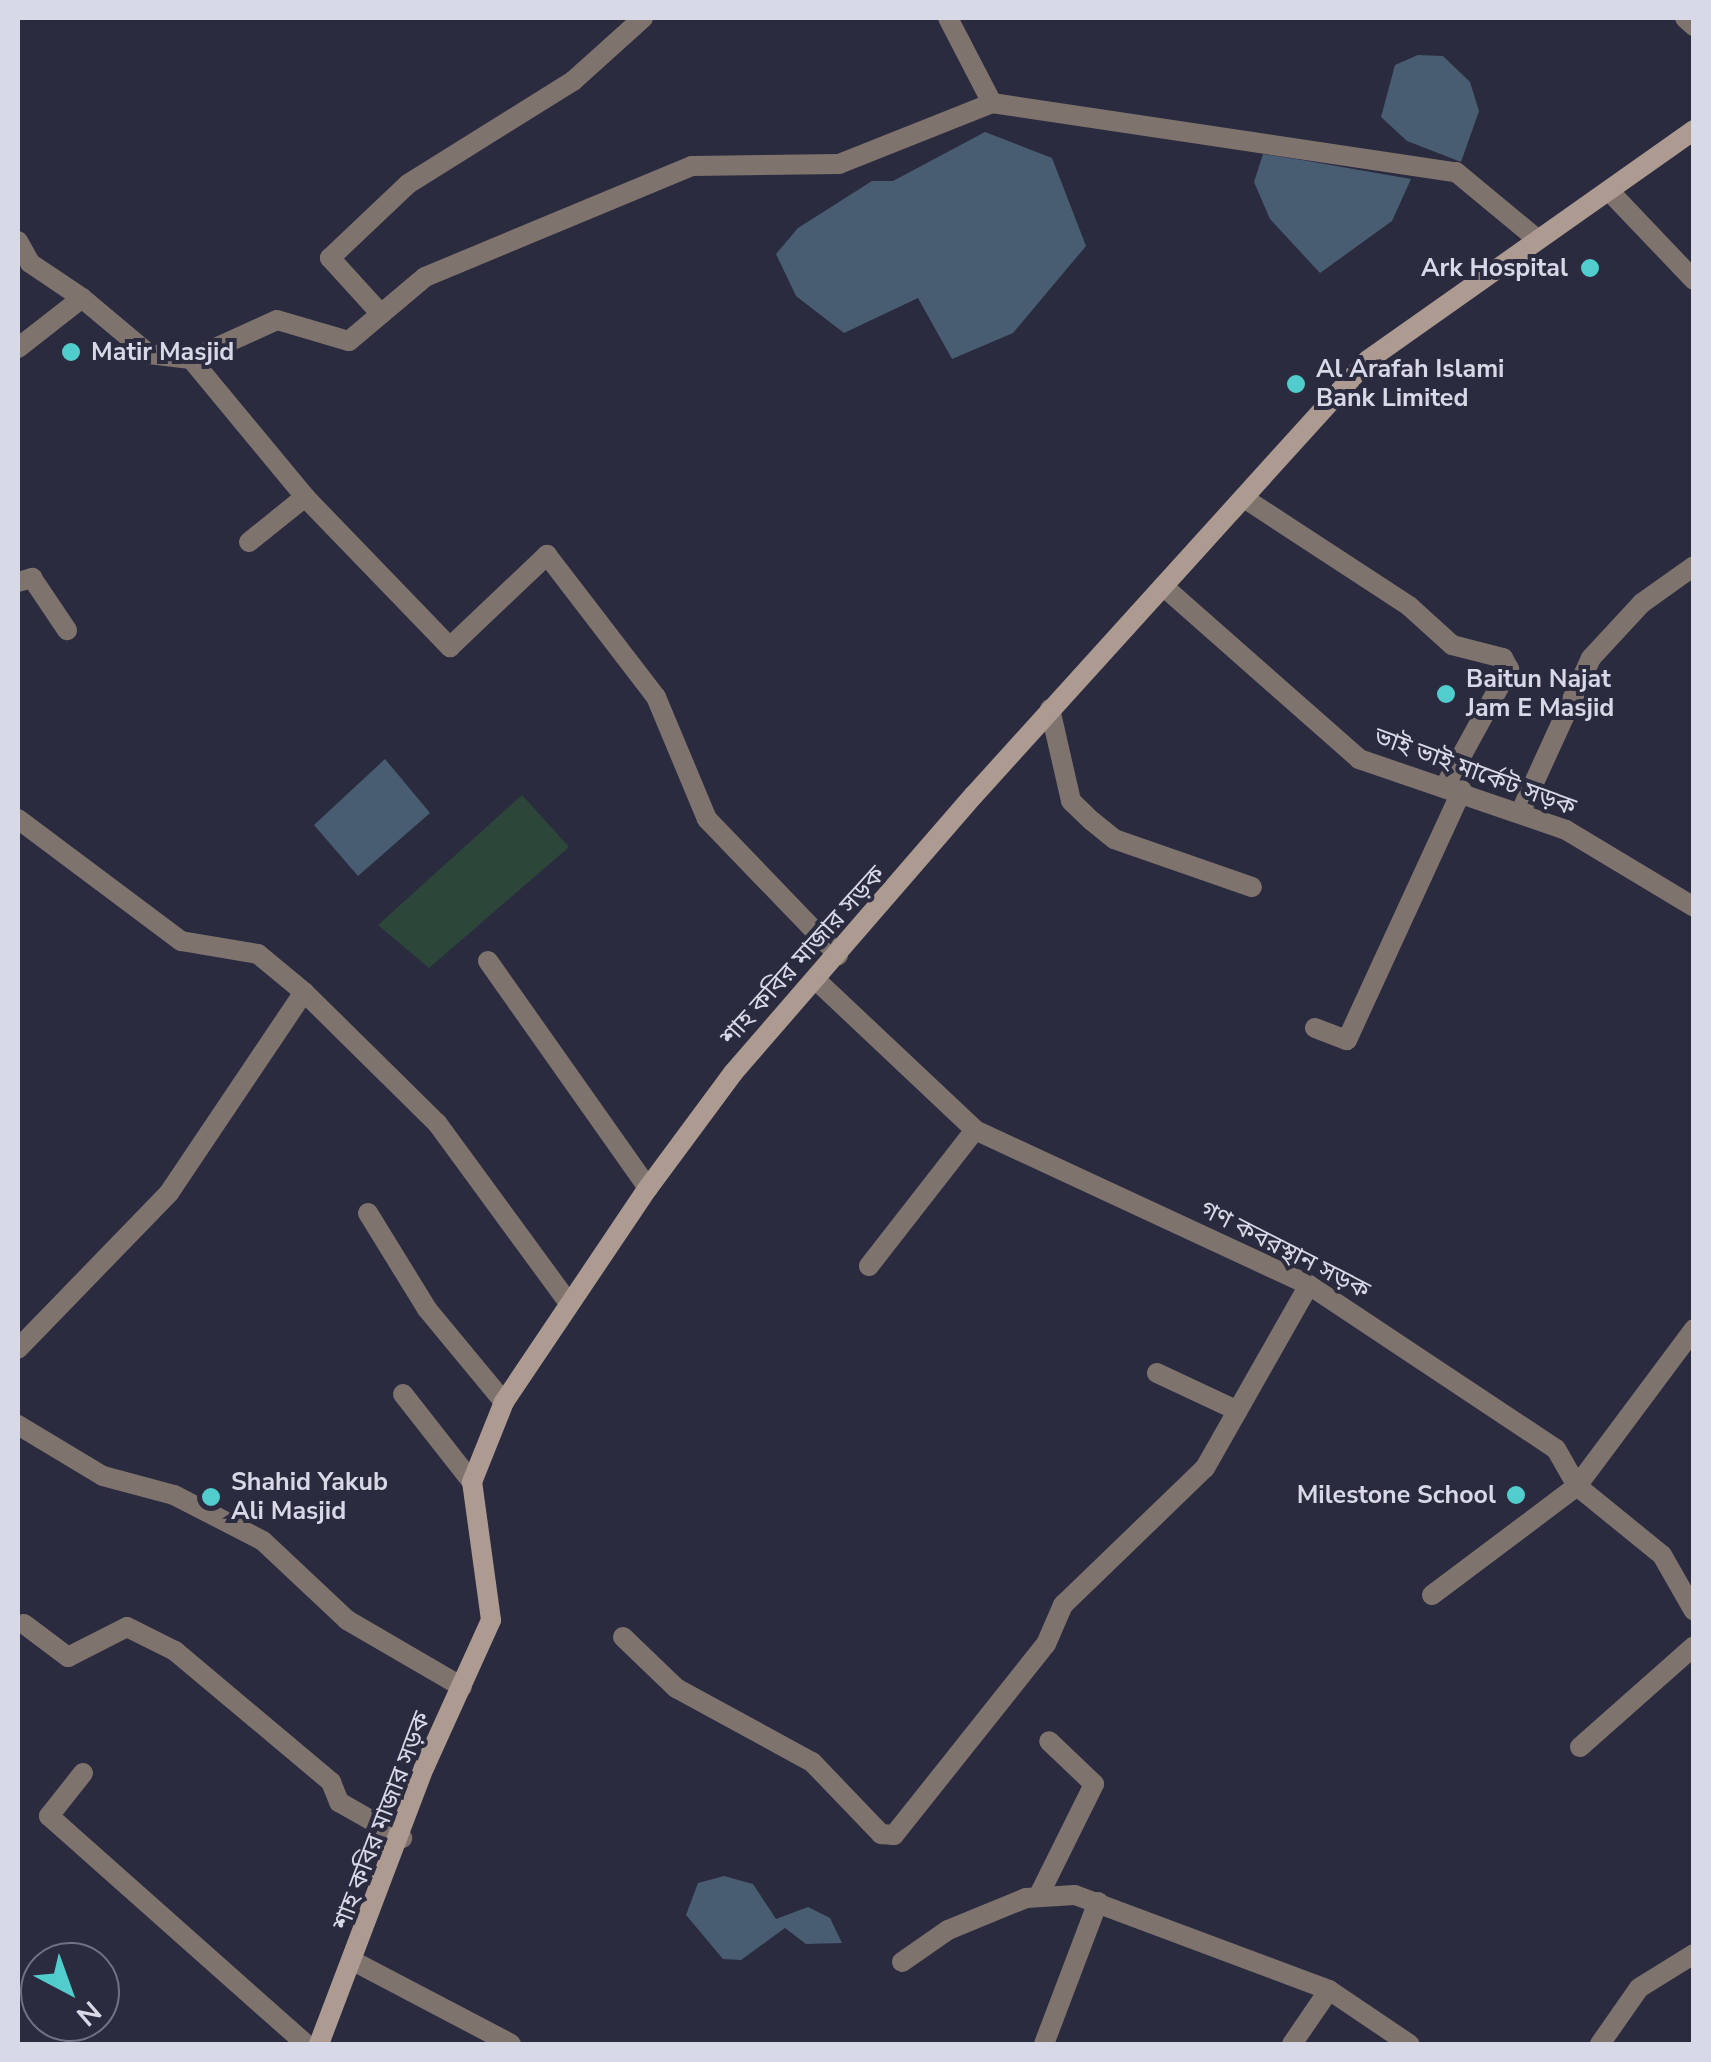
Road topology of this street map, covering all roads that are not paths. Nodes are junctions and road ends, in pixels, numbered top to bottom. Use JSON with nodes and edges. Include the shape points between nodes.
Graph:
{"nodes":[{"id":1,"x":643,"y":18,"type":"edge"},
{"id":2,"x":948,"y":18,"type":"edge"},
{"id":3,"x":1685,"y":18,"type":"edge"},
{"id":4,"x":1694,"y":26,"type":"edge"},
{"id":5,"x":992,"y":103,"type":"junction"},
{"id":6,"x":1694,"y":130,"type":"edge"},
{"id":7,"x":1612,"y":194,"type":"junction"},
{"id":8,"x":1537,"y":239,"type":"junction"},
{"id":9,"x":18,"y":241,"type":"edge"},
{"id":10,"x":1694,"y":280,"type":"edge"},
{"id":11,"x":82,"y":298,"type":"junction"},
{"id":12,"x":382,"y":314,"type":"junction"},
{"id":13,"x":18,"y":348,"type":"edge"},
{"id":14,"x":190,"y":360,"type":"junction"},
{"id":15,"x":305,"y":497,"type":"junction"},
{"id":16,"x":1247,"y":500,"type":"junction"},
{"id":17,"x":249,"y":542,"type":"dead end"},
{"id":18,"x":1694,"y":566,"type":"edge"},
{"id":19,"x":18,"y":582,"type":"edge"},
{"id":20,"x":1163,"y":586,"type":"junction"},
{"id":21,"x":67,"y":630,"type":"dead end"},
{"id":22,"x":1050,"y":710,"type":"junction"},
{"id":23,"x":1454,"y":787,"type":"junction"},
{"id":24,"x":1521,"y":811,"type":"junction"},
{"id":25,"x":18,"y":819,"type":"edge"},
{"id":26,"x":1252,"y":886,"type":"dead end"},
{"id":27,"x":1694,"y":907,"type":"edge"},
{"id":28,"x":838,"y":954,"type":"junction"},
{"id":29,"x":488,"y":961,"type":"dead end"},
{"id":30,"x":815,"y":979,"type":"junction"},
{"id":31,"x":304,"y":992,"type":"junction"},
{"id":32,"x":1315,"y":1028,"type":"dead end"},
{"id":33,"x":975,"y":1130,"type":"junction"},
{"id":34,"x":648,"y":1188,"type":"junction"},
{"id":35,"x":368,"y":1214,"type":"dead end"},
{"id":36,"x":870,"y":1266,"type":"dead end"},
{"id":37,"x":1310,"y":1284,"type":"junction"},
{"id":38,"x":568,"y":1302,"type":"junction"},
{"id":39,"x":1694,"y":1328,"type":"edge"},
{"id":40,"x":18,"y":1349,"type":"edge"},
{"id":41,"x":1157,"y":1373,"type":"dead end"},
{"id":42,"x":403,"y":1394,"type":"dead end"},
{"id":43,"x":504,"y":1402,"type":"junction"},
{"id":44,"x":1238,"y":1411,"type":"junction"},
{"id":45,"x":18,"y":1425,"type":"edge"},
{"id":46,"x":472,"y":1482,"type":"junction"},
{"id":47,"x":1577,"y":1486,"type":"junction"},
{"id":48,"x":1432,"y":1594,"type":"dead end"},
{"id":49,"x":1694,"y":1611,"type":"edge"},
{"id":50,"x":24,"y":1624,"type":"dead end"},
{"id":51,"x":624,"y":1637,"type":"dead end"},
{"id":52,"x":1694,"y":1646,"type":"edge"},
{"id":53,"x":462,"y":1687,"type":"junction"},
{"id":54,"x":1050,"y":1740,"type":"dead end"},
{"id":55,"x":1580,"y":1747,"type":"dead end"},
{"id":56,"x":83,"y":1773,"type":"dead end"},
{"id":57,"x":402,"y":1838,"type":"junction"},
{"id":58,"x":1038,"y":1897,"type":"junction"},
{"id":59,"x":1098,"y":1902,"type":"junction"},
{"id":60,"x":1694,"y":1954,"type":"edge"},
{"id":61,"x":355,"y":1962,"type":"junction"},
{"id":62,"x":902,"y":1962,"type":"dead end"},
{"id":63,"x":1329,"y":1990,"type":"junction"},
{"id":64,"x":306,"y":2044,"type":"edge"},
{"id":65,"x":319,"y":2044,"type":"edge"},
{"id":66,"x":511,"y":2044,"type":"edge"},
{"id":67,"x":1044,"y":2044,"type":"edge"},
{"id":68,"x":1292,"y":2044,"type":"edge"},
{"id":69,"x":1409,"y":2044,"type":"edge"},
{"id":70,"x":1600,"y":2044,"type":"edge"}],
"edges":[{"from":1,"to":12,"type":"street","via":[[573,82],[408,184],[330,258]]},
{"from":2,"to":5,"type":"street"},
{"from":3,"to":4,"type":"street"},
{"from":5,"to":8,"type":"street","via":[[1456,172]]},
{"from":5,"to":12,"type":"street","via":[[839,164],[692,166],[425,277]]},
{"from":6,"to":7,"type":"main road","name":"শাহ কবির মাজার সড়ক"},
{"from":7,"to":8,"type":"main road","name":"শাহ কবির মাজার সড়ক"},
{"from":7,"to":10,"type":"street"},
{"from":8,"to":16,"type":"main road","name":"শাহ কবির মাজার সড়ক","via":[[1368,360]]},
{"from":9,"to":11,"type":"street","via":[[30,263]]},
{"from":11,"to":13,"type":"street"},
{"from":11,"to":14,"type":"street","via":[[149,354]]},
{"from":12,"to":14,"type":"street","via":[[349,341],[277,320]]},
{"from":14,"to":15,"type":"street"},
{"from":15,"to":17,"type":"street"},
{"from":15,"to":28,"type":"street","via":[[450,646],[547,555],[656,697],[707,819]]},
{"from":16,"to":20,"type":"main road","name":"শাহ কবির মাজার সড়ক"},
{"from":16,"to":23,"type":"street","via":[[1409,606],[1452,646],[1504,658],[1509,669]]},
{"from":18,"to":24,"type":"street","via":[[1642,603],[1590,658]]},
{"from":19,"to":21,"type":"street","via":[[32,578]]},
{"from":20,"to":22,"type":"main road","name":"শাহ কবির মাজার সড়ক"},
{"from":20,"to":23,"type":"street","name":"ভাই ভাই মার্কেট সড়ক","via":[[1359,759]]},
{"from":22,"to":26,"type":"street","via":[[1071,801],[1092,821],[1114,840]]},
{"from":22,"to":28,"type":"main road","name":"শাহ কবির মাজার সড়ক"},
{"from":23,"to":24,"type":"street","name":"ভাই ভাই মার্কেট সড়ক"},
{"from":23,"to":32,"type":"street","via":[[1346,1040]]},
{"from":24,"to":27,"type":"street","name":"ভাই ভাই মার্কেট সড়ক"},
{"from":25,"to":31,"type":"street","via":[[181,941],[258,954]]},
{"from":28,"to":30,"type":"main road","name":"শাহ কবির মাজার সড়ক"},
{"from":29,"to":34,"type":"street"},
{"from":30,"to":33,"type":"street","name":"গণ কবরস্থান সড়ক"},
{"from":30,"to":34,"type":"main road","name":"শাহ কবির মাজার সড়ক"},
{"from":31,"to":38,"type":"street","via":[[437,1123]]},
{"from":31,"to":40,"type":"street","via":[[169,1192]]},
{"from":33,"to":36,"type":"street"},
{"from":33,"to":37,"type":"street","name":"গণ কবরস্থান সড়ক"},
{"from":34,"to":38,"type":"main road","name":"শাহ কবির মাজার সড়ক"},
{"from":35,"to":43,"type":"street","via":[[427,1308]]},
{"from":37,"to":44,"type":"street"},
{"from":37,"to":47,"type":"street","name":"গণ কবরস্থান সড়ক","via":[[1556,1450]]},
{"from":38,"to":43,"type":"main road","name":"শাহ কবির মাজার সড়ক"},
{"from":39,"to":47,"type":"street"},
{"from":41,"to":44,"type":"street"},
{"from":42,"to":46,"type":"street"},
{"from":43,"to":46,"type":"main road","name":"শাহ কবির মাজার সড়ক"},
{"from":44,"to":51,"type":"street","via":[[1167,1512],[1063,1605],[1046,1644],[894,1834],[881,1834],[812,1762],[676,1688]]},
{"from":45,"to":53,"type":"street","via":[[103,1476],[174,1495],[263,1542],[346,1620]]},
{"from":46,"to":53,"type":"main road","name":"শাহ কবির মাজার সড়ক","via":[[493,1592],[482,1652]]},
{"from":47,"to":48,"type":"street"},
{"from":47,"to":49,"type":"street","name":"গণ কবরস্থান সড়ক","via":[[1662,1555]]},
{"from":50,"to":57,"type":"street","via":[[68,1657],[127,1627],[174,1651],[331,1782],[340,1802]]},
{"from":52,"to":55,"type":"street"},
{"from":53,"to":57,"type":"main road","name":"শাহ কবির মাজার সড়ক"},
{"from":54,"to":58,"type":"street","via":[[1094,1784]]},
{"from":56,"to":64,"type":"street","via":[[49,1816]]},
{"from":57,"to":61,"type":"main road","name":"শাহ কবির মাজার সড়ক"},
{"from":58,"to":59,"type":"street"},
{"from":58,"to":62,"type":"street","via":[[948,1930]]},
{"from":59,"to":63,"type":"street"},
{"from":59,"to":67,"type":"street"},
{"from":60,"to":70,"type":"street","via":[[1639,1988]]},
{"from":61,"to":65,"type":"main road","name":"শাহ কবির মাজার সড়ক"},
{"from":61,"to":66,"type":"street"},
{"from":63,"to":68,"type":"street"},
{"from":63,"to":69,"type":"street"}]}
